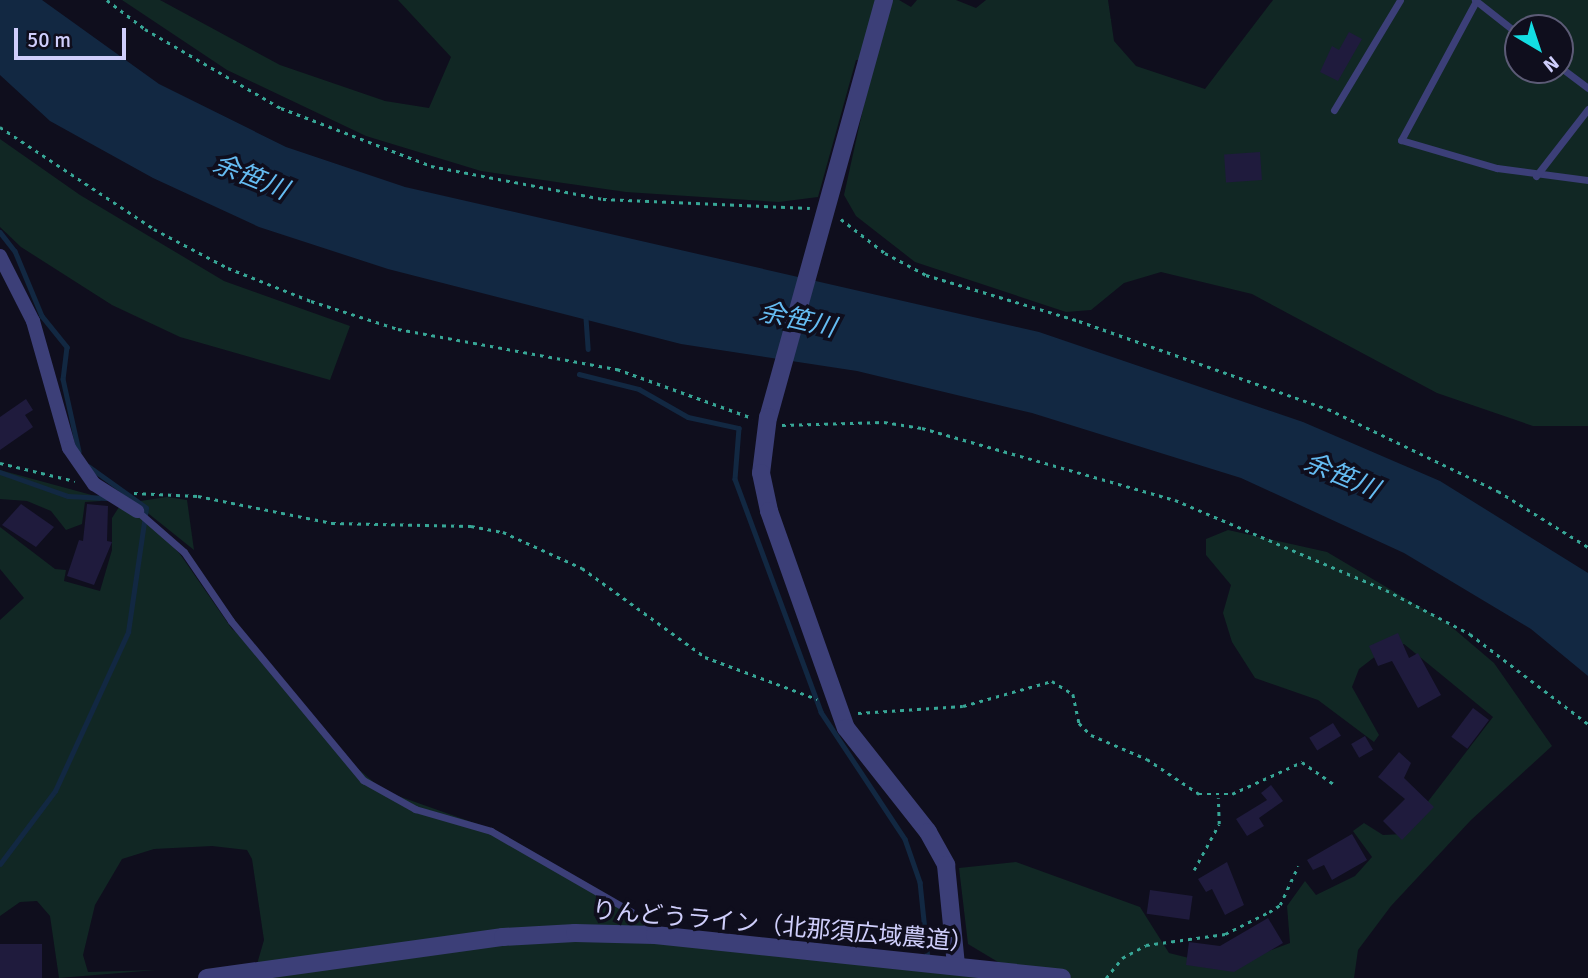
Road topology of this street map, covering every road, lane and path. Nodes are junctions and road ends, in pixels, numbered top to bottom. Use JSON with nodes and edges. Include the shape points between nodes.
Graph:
{"nodes":[{"id":1,"x":107,"y":0,"type":"edge"},
{"id":2,"x":884,"y":0,"type":"edge"},
{"id":3,"x":1400,"y":0,"type":"edge"},
{"id":4,"x":1476,"y":1,"type":"edge"},
{"id":5,"x":1504,"y":23,"type":"edge"},
{"id":6,"x":1574,"y":78,"type":"edge"},
{"id":7,"x":1588,"y":89,"type":"edge"},
{"id":8,"x":1588,"y":109,"type":"edge"},
{"id":9,"x":1334,"y":110,"type":"dead end"},
{"id":10,"x":0,"y":127,"type":"edge"},
{"id":11,"x":1536,"y":176,"type":"junction"},
{"id":12,"x":1588,"y":180,"type":"edge"},
{"id":13,"x":827,"y":208,"type":"junction"},
{"id":14,"x":0,"y":256,"type":"edge"},
{"id":15,"x":767,"y":420,"type":"junction"},
{"id":16,"x":0,"y":463,"type":"edge"},
{"id":17,"x":89,"y":478,"type":"junction"},
{"id":18,"x":115,"y":498,"type":"junction"},
{"id":19,"x":137,"y":511,"type":"joint"},
{"id":20,"x":1588,"y":547,"type":"edge"},
{"id":21,"x":838,"y":711,"type":"junction"},
{"id":22,"x":1588,"y":724,"type":"edge"},
{"id":23,"x":1335,"y":785,"type":"dead end"},
{"id":24,"x":1218,"y":798,"type":"junction"},
{"id":25,"x":1298,"y":866,"type":"dead end"},
{"id":26,"x":1194,"y":870,"type":"dead end"},
{"id":27,"x":656,"y":935,"type":"junction"},
{"id":28,"x":956,"y":966,"type":"junction"},
{"id":29,"x":208,"y":978,"type":"edge"},
{"id":30,"x":1062,"y":978,"type":"edge"},
{"id":31,"x":1106,"y":978,"type":"edge"}],
"edges":[{"from":1,"to":13,"type":"path","via":[[145,29],[281,108],[431,166],[603,199]]},
{"from":2,"to":13,"type":"street"},
{"from":3,"to":9,"type":"lane"},
{"from":4,"to":5,"type":"lane"},
{"from":4,"to":11,"type":"lane","via":[[1401,140]]},
{"from":6,"to":7,"type":"lane"},
{"from":8,"to":11,"type":"lane"},
{"from":10,"to":15,"type":"path","via":[[154,229],[228,268],[311,301],[398,329],[618,369]]},
{"from":11,"to":12,"type":"lane"},
{"from":13,"to":15,"type":"street"},
{"from":13,"to":20,"type":"path","via":[[885,253],[926,275],[1119,334],[1328,409],[1498,491]]},
{"from":14,"to":17,"type":"street","via":[[33,321],[69,448]]},
{"from":15,"to":21,"type":"street","via":[[761,457],[763,492]]},
{"from":15,"to":22,"type":"path","via":[[797,428],[884,422],[922,428],[1175,499],[1386,590],[1470,634]]},
{"from":16,"to":17,"type":"path","via":[[74,481]]},
{"from":17,"to":18,"type":"street"},
{"from":18,"to":19,"type":"street"},
{"from":18,"to":21,"type":"path","via":[[144,490],[169,492],[332,523],[459,526],[503,532],[582,568],[705,657]]},
{"from":19,"to":27,"type":"lane","via":[[184,552],[231,621],[363,780],[415,809],[491,831],[642,918]]},
{"from":21,"to":24,"type":"path","via":[[956,707],[1027,685],[1062,683],[1073,694],[1079,723],[1091,735],[1147,759],[1187,788]]},
{"from":21,"to":28,"type":"street","via":[[871,763],[928,832],[946,865]]},
{"from":23,"to":24,"type":"path","via":[[1301,762]]},
{"from":24,"to":26,"type":"path","via":[[1219,824]]},
{"from":25,"to":31,"type":"path","via":[[1280,905],[1269,912],[1225,934],[1146,945],[1122,958]]},
{"from":27,"to":28,"type":"street","name":"りんどうライン（北那須広域農道）"},
{"from":27,"to":29,"type":"street","name":"りんどうライン（北那須広域農道）","via":[[503,937]]},
{"from":28,"to":30,"type":"street","name":"りんどうライン（北那須広域農道）"}]}
